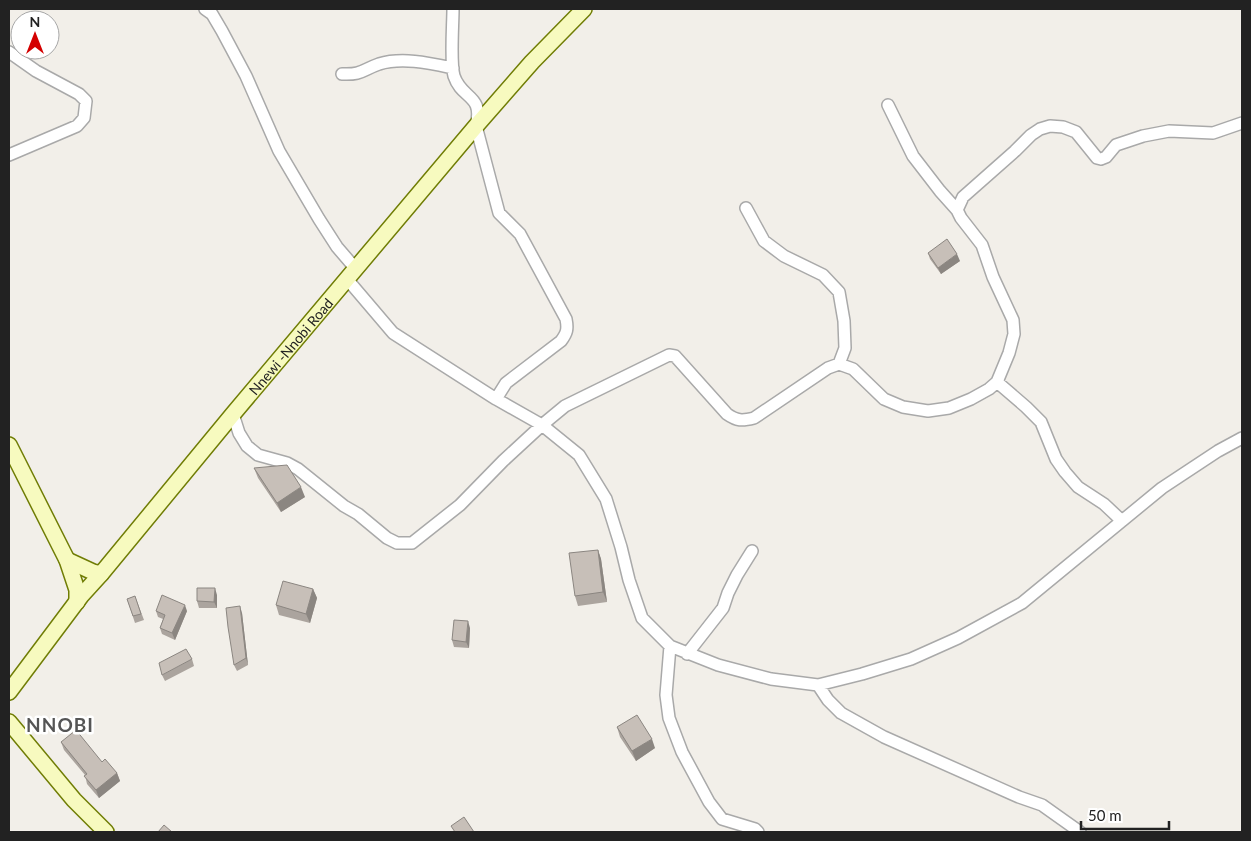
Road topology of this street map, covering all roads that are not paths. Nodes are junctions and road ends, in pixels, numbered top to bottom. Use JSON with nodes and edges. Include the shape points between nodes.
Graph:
{"nodes":[{"id":1,"x":205,"y":9,"type":"edge"},
{"id":2,"x":453,"y":9,"type":"edge"},
{"id":3,"x":584,"y":9,"type":"edge"},
{"id":4,"x":9,"y":52,"type":"edge"},
{"id":5,"x":453,"y":68,"type":"junction"},
{"id":6,"x":342,"y":74,"type":"dead end"},
{"id":7,"x":888,"y":105,"type":"dead end"},
{"id":8,"x":1242,"y":124,"type":"edge"},
{"id":9,"x":476,"y":126,"type":"junction"},
{"id":10,"x":9,"y":155,"type":"edge"},
{"id":11,"x":746,"y":208,"type":"dead end"},
{"id":12,"x":957,"y":210,"type":"junction"},
{"id":13,"x":351,"y":274,"type":"junction"},
{"id":14,"x":838,"y":364,"type":"junction"},
{"id":15,"x":996,"y":382,"type":"junction"},
{"id":16,"x":496,"y":399,"type":"junction"},
{"id":17,"x":233,"y":414,"type":"junction"},
{"id":18,"x":542,"y":425,"type":"junction"},
{"id":19,"x":1242,"y":438,"type":"edge"},
{"id":20,"x":9,"y":444,"type":"edge"},
{"id":21,"x":1122,"y":521,"type":"junction"},
{"id":22,"x":752,"y":551,"type":"dead end"},
{"id":23,"x":67,"y":560,"type":"junction"},
{"id":24,"x":101,"y":574,"type":"junction"},
{"id":25,"x":77,"y":602,"type":"junction"},
{"id":26,"x":670,"y":646,"type":"junction"},
{"id":27,"x":687,"y":654,"type":"junction"},
{"id":28,"x":818,"y":685,"type":"junction"},
{"id":29,"x":9,"y":692,"type":"edge"},
{"id":30,"x":9,"y":722,"type":"edge"},
{"id":31,"x":106,"y":832,"type":"edge"},
{"id":32,"x":758,"y":832,"type":"edge"},
{"id":33,"x":1080,"y":832,"type":"edge"}],
"edges":[{"from":1,"to":13,"type":"street","via":[[222,31],[246,76],[279,152]]},
{"from":2,"to":5,"type":"street"},
{"from":3,"to":9,"type":"main road","name":"Nnewi -Nnobi Road"},
{"from":4,"to":10,"type":"street","via":[[36,71],[80,94],[86,101],[86,109],[77,126]]},
{"from":5,"to":6,"type":"street","via":[[408,61],[379,64],[356,74]]},
{"from":5,"to":9,"type":"street","via":[[455,78],[478,105]]},
{"from":7,"to":12,"type":"street","via":[[913,156]]},
{"from":8,"to":12,"type":"street","via":[[1213,134],[1168,131],[1143,136],[1116,144],[1100,159],[1076,132],[1050,126],[1031,135],[963,197]]},
{"from":9,"to":13,"type":"main road","name":"Nnewi -Nnobi Road"},
{"from":9,"to":16,"type":"street","via":[[499,213],[520,234],[566,319],[568,329],[561,342],[506,383]]},
{"from":11,"to":14,"type":"street","via":[[764,241],[784,256],[823,275],[839,292],[845,348]]},
{"from":12,"to":15,"type":"street","via":[[982,245],[1013,320],[1014,334]]},
{"from":13,"to":16,"type":"street","via":[[393,333]]},
{"from":13,"to":17,"type":"main road","name":"Nnewi -Nnobi Road"},
{"from":14,"to":15,"type":"street","via":[[853,369],[884,399],[903,407],[928,411],[949,408],[971,399]]},
{"from":14,"to":18,"type":"street","via":[[754,418],[744,421],[735,420],[727,414],[675,356],[669,355],[565,406]]},
{"from":15,"to":21,"type":"street","via":[[1041,422],[1056,459],[1078,487]]},
{"from":16,"to":18,"type":"street"},
{"from":17,"to":18,"type":"street","via":[[239,433],[258,455],[298,469],[397,544],[412,543],[460,505]]},
{"from":17,"to":24,"type":"main road","name":"Nnewi -Nnobi Road"},
{"from":18,"to":26,"type":"street","via":[[579,455],[606,499],[642,618]]},
{"from":19,"to":21,"type":"street","via":[[1162,488]]},
{"from":20,"to":23,"type":"main road"},
{"from":21,"to":28,"type":"street","via":[[1022,603],[958,638],[910,659]]},
{"from":22,"to":27,"type":"street","via":[[723,608]]},
{"from":23,"to":24,"type":"main road"},
{"from":23,"to":25,"type":"main road","via":[[77,590]]},
{"from":24,"to":25,"type":"main road","name":"Nnewi -Nnobi Road"},
{"from":25,"to":29,"type":"main road","name":"Nnewi -Nnobi Road"},
{"from":26,"to":27,"type":"street"},
{"from":26,"to":32,"type":"street","via":[[666,695],[669,718],[682,752],[722,819]]},
{"from":27,"to":28,"type":"street","via":[[771,680]]},
{"from":28,"to":33,"type":"street","via":[[841,713],[1019,798],[1042,805]]},
{"from":30,"to":31,"type":"main road","via":[[74,800]]}]}
